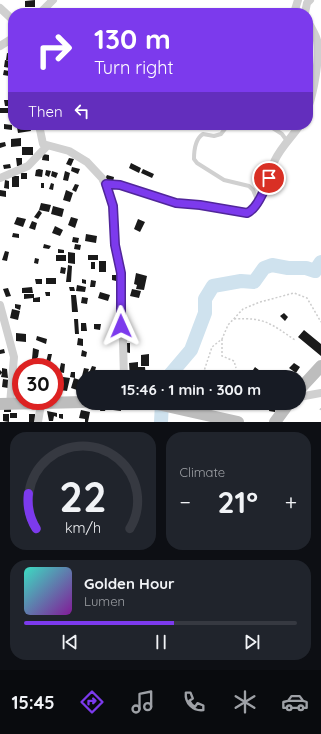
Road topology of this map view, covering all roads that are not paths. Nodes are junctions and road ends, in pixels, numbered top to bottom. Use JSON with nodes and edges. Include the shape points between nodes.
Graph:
{"nodes":[{"id":1,"x":53,"y":0,"type":"edge"},
{"id":2,"x":310,"y":0,"type":"edge"},
{"id":3,"x":0,"y":8,"type":"edge"},
{"id":4,"x":45,"y":8,"type":"edge"},
{"id":5,"x":305,"y":8,"type":"edge"},
{"id":6,"x":8,"y":15,"type":"edge"},
{"id":7,"x":313,"y":29,"type":"edge"},
{"id":8,"x":313,"y":81,"type":"edge"},
{"id":9,"x":40,"y":130,"type":"edge"},
{"id":10,"x":224,"y":130,"type":"edge"},
{"id":11,"x":276,"y":130,"type":"edge"},
{"id":12,"x":296,"y":130,"type":"edge"},
{"id":13,"x":287,"y":142,"type":"junction"},
{"id":14,"x":47,"y":146,"type":"junction"},
{"id":15,"x":0,"y":178,"type":"edge"},
{"id":16,"x":106,"y":184,"type":"junction"},
{"id":17,"x":258,"y":202,"type":"junction"},
{"id":18,"x":0,"y":305,"type":"edge"},
{"id":19,"x":321,"y":366,"type":"edge"},
{"id":20,"x":124,"y":370,"type":"edge"},
{"id":21,"x":306,"y":382,"type":"edge"},
{"id":22,"x":321,"y":393,"type":"edge"},
{"id":23,"x":306,"y":396,"type":"edge"},
{"id":24,"x":76,"y":402,"type":"edge"},
{"id":25,"x":64,"y":403,"type":"edge"},
{"id":26,"x":5,"y":404,"type":"edge"},
{"id":27,"x":40,"y":410,"type":"edge"},
{"id":28,"x":187,"y":410,"type":"edge"},
{"id":29,"x":284,"y":410,"type":"edge"},
{"id":30,"x":38,"y":422,"type":"edge"},
{"id":31,"x":238,"y":422,"type":"edge"},
{"id":32,"x":275,"y":422,"type":"edge"}],
"edges":[{"from":1,"to":4,"type":"street"},
{"from":2,"to":5,"type":"street","via":[[306,2]]},
{"from":3,"to":6,"type":"street"},
{"from":7,"to":8,"type":"street","via":[[317,42]]},
{"from":9,"to":14,"type":"street","via":[[41,140]]},
{"from":10,"to":17,"type":"lane","via":[[214,136],[200,136],[194,159],[224,180],[249,186]]},
{"from":11,"to":13,"type":"lane"},
{"from":12,"to":13,"type":"street"},
{"from":13,"to":17,"type":"street","via":[[275,159]]},
{"from":14,"to":15,"type":"street","via":[[28,166]]},
{"from":14,"to":16,"type":"street","via":[[60,148],[77,156],[96,170]]},
{"from":16,"to":17,"type":"street","via":[[120,185],[176,203],[200,205],[240,214],[252,211]]},
{"from":16,"to":20,"type":"street","via":[[113,206],[115,245],[121,273]]},
{"from":18,"to":26,"type":"street","via":[[14,357]]},
{"from":19,"to":21,"type":"street"},
{"from":22,"to":23,"type":"street"},
{"from":24,"to":25,"type":"street"},
{"from":27,"to":30,"type":"street"},
{"from":28,"to":31,"type":"street"},
{"from":29,"to":32,"type":"street"}]}
